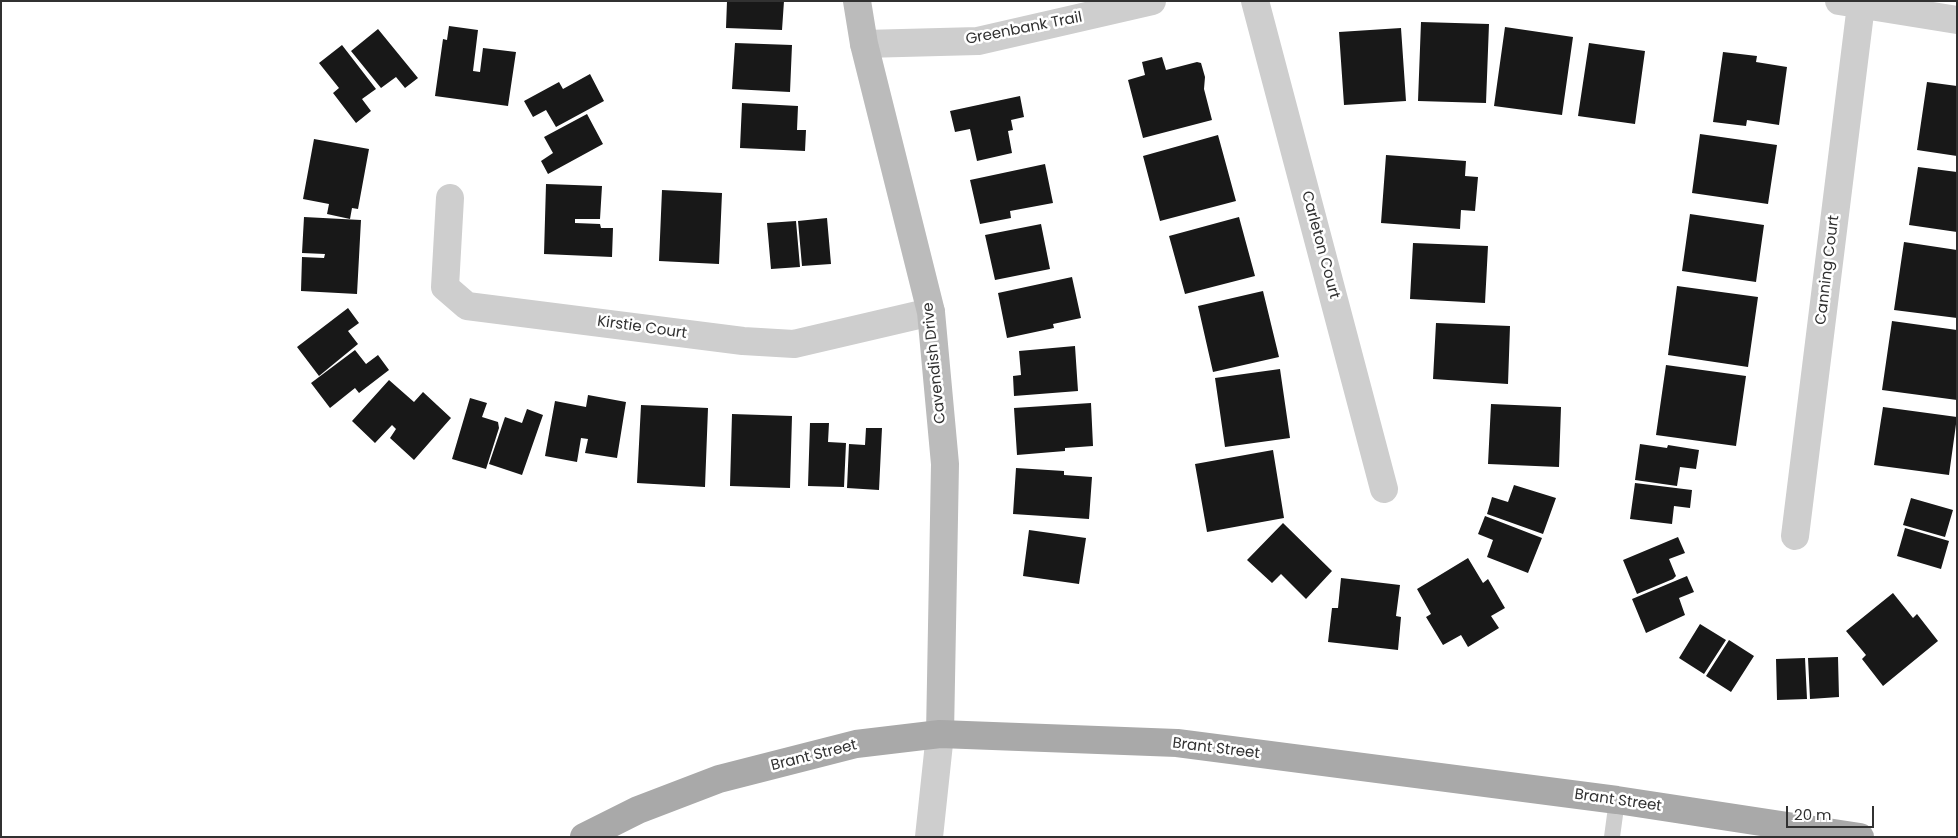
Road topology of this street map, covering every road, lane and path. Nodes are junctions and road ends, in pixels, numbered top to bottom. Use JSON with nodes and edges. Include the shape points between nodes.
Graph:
{"nodes":[{"id":1,"x":857,"y":1,"type":"edge"},
{"id":2,"x":1152,"y":1,"type":"edge"},
{"id":3,"x":1255,"y":1,"type":"edge"},
{"id":4,"x":1850,"y":3,"type":"edge"},
{"id":5,"x":1957,"y":20,"type":"edge"},
{"id":6,"x":864,"y":44,"type":"junction"},
{"id":7,"x":450,"y":198,"type":"dead end"},
{"id":8,"x":931,"y":312,"type":"junction"},
{"id":9,"x":1384,"y":489,"type":"dead end"},
{"id":10,"x":1794,"y":536,"type":"dead end"},
{"id":11,"x":940,"y":734,"type":"junction"},
{"id":12,"x":1617,"y":800,"type":"junction"},
{"id":13,"x":584,"y":837,"type":"edge"},
{"id":14,"x":930,"y":837,"type":"edge"},
{"id":15,"x":1612,"y":837,"type":"edge"},
{"id":16,"x":1860,"y":837,"type":"edge"}],
"edges":[{"from":1,"to":6,"type":"street","name":"Cavendish Drive"},
{"from":2,"to":6,"type":"street","name":"Greenbank Trail","via":[[978,41]]},
{"from":3,"to":9,"type":"street","name":"Carleton Court"},
{"from":4,"to":5,"type":"street"},
{"from":4,"to":10,"type":"street","name":"Canning Court"},
{"from":6,"to":8,"type":"street","name":"Cavendish Drive"},
{"from":7,"to":8,"type":"street","name":"Kirstie Court","via":[[445,287],[467,306],[744,342],[794,344]]},
{"from":8,"to":11,"type":"street","name":"Cavendish Drive","via":[[945,464]]},
{"from":11,"to":12,"type":"main road","name":"Brant Street","via":[[1177,743]]},
{"from":11,"to":13,"type":"main road","name":"Brant Street","via":[[856,744],[719,779],[638,810]]},
{"from":11,"to":14,"type":"street"},
{"from":12,"to":15,"type":"lane"},
{"from":12,"to":16,"type":"main road","name":"Brant Street"}]}
